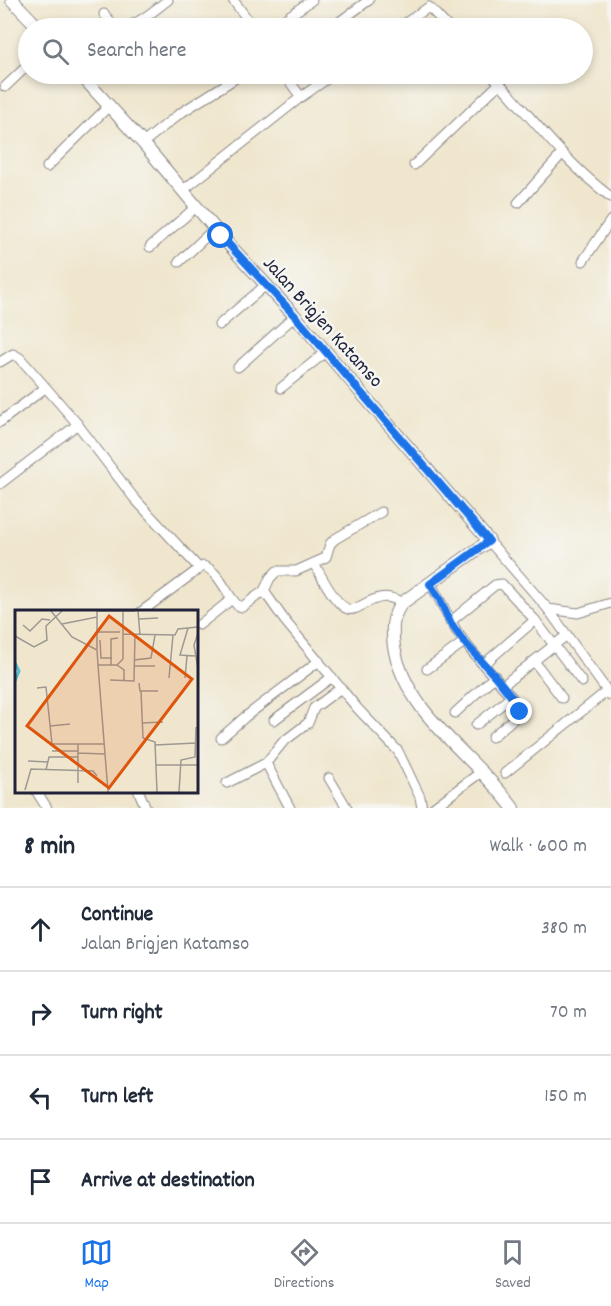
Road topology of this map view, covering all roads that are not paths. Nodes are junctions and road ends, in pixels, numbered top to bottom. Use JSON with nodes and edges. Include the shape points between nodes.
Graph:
{"nodes":[{"id":1,"x":12,"y":0,"type":"edge"},
{"id":2,"x":168,"y":0,"type":"edge"},
{"id":3,"x":233,"y":0,"type":"edge"},
{"id":4,"x":312,"y":0,"type":"edge"},
{"id":5,"x":369,"y":0,"type":"edge"},
{"id":6,"x":426,"y":3,"type":"edge"},
{"id":7,"x":105,"y":14,"type":"dead end"},
{"id":8,"x":29,"y":18,"type":"edge"},
{"id":9,"x":108,"y":18,"type":"edge"},
{"id":10,"x":142,"y":18,"type":"edge"},
{"id":11,"x":246,"y":18,"type":"edge"},
{"id":12,"x":286,"y":18,"type":"edge"},
{"id":13,"x":345,"y":18,"type":"edge"},
{"id":14,"x":409,"y":18,"type":"edge"},
{"id":15,"x":440,"y":18,"type":"edge"},
{"id":16,"x":18,"y":74,"type":"edge"},
{"id":17,"x":89,"y":84,"type":"edge"},
{"id":18,"x":226,"y":84,"type":"edge"},
{"id":19,"x":292,"y":84,"type":"edge"},
{"id":20,"x":320,"y":84,"type":"edge"},
{"id":21,"x":499,"y":84,"type":"edge"},
{"id":22,"x":501,"y":84,"type":"edge"},
{"id":23,"x":5,"y":87,"type":"dead end"},
{"id":24,"x":302,"y":97,"type":"junction"},
{"id":25,"x":109,"y":106,"type":"junction"},
{"id":26,"x":143,"y":143,"type":"junction"},
{"id":27,"x":562,"y":154,"type":"junction"},
{"id":28,"x":414,"y":165,"type":"dead end"},
{"id":29,"x":47,"y":167,"type":"dead end"},
{"id":30,"x":182,"y":191,"type":"junction"},
{"id":31,"x":611,"y":197,"type":"edge"},
{"id":32,"x":518,"y":203,"type":"dead end"},
{"id":33,"x":196,"y":207,"type":"junction"},
{"id":34,"x":611,"y":220,"type":"edge"},
{"id":35,"x":214,"y":228,"type":"junction"},
{"id":36,"x":150,"y":247,"type":"dead end"},
{"id":37,"x":583,"y":261,"type":"dead end"},
{"id":38,"x":179,"y":262,"type":"dead end"},
{"id":39,"x":267,"y":285,"type":"junction"},
{"id":40,"x":295,"y":316,"type":"junction"},
{"id":41,"x":219,"y":325,"type":"dead end"},
{"id":42,"x":326,"y":352,"type":"junction"},
{"id":43,"x":0,"y":362,"type":"edge"},
{"id":44,"x":238,"y":367,"type":"dead end"},
{"id":45,"x":45,"y":388,"type":"junction"},
{"id":46,"x":281,"y":388,"type":"dead end"},
{"id":47,"x":0,"y":422,"type":"edge"},
{"id":48,"x":78,"y":424,"type":"junction"},
{"id":49,"x":0,"y":484,"type":"edge"},
{"id":50,"x":381,"y":512,"type":"dead end"},
{"id":51,"x":489,"y":541,"type":"junction"},
{"id":52,"x":314,"y":563,"type":"junction"},
{"id":53,"x":199,"y":568,"type":"junction"},
{"id":54,"x":430,"y":584,"type":"junction"},
{"id":55,"x":264,"y":591,"type":"junction"},
{"id":56,"x":232,"y":599,"type":"junction"},
{"id":57,"x":402,"y":603,"type":"junction"},
{"id":58,"x":611,"y":603,"type":"edge"},
{"id":59,"x":549,"y":609,"type":"junction"},
{"id":60,"x":144,"y":610,"type":"edge"},
{"id":61,"x":535,"y":620,"type":"junction"},
{"id":62,"x":450,"y":622,"type":"junction"},
{"id":63,"x":199,"y":625,"type":"dead end"},
{"id":64,"x":567,"y":635,"type":"junction"},
{"id":65,"x":464,"y":642,"type":"junction"},
{"id":66,"x":555,"y":644,"type":"junction"},
{"id":67,"x":319,"y":661,"type":"junction"},
{"id":68,"x":534,"y":661,"type":"junction"},
{"id":69,"x":484,"y":664,"type":"junction"},
{"id":70,"x":427,"y":669,"type":"dead end"},
{"id":71,"x":495,"y":676,"type":"junction"},
{"id":72,"x":332,"y":677,"type":"junction"},
{"id":73,"x":582,"y":682,"type":"dead end"},
{"id":74,"x":502,"y":686,"type":"junction"},
{"id":75,"x":341,"y":688,"type":"junction"},
{"id":76,"x":609,"y":694,"type":"edge"},
{"id":77,"x":511,"y":697,"type":"junction"},
{"id":78,"x":562,"y":698,"type":"dead end"},
{"id":79,"x":455,"y":713,"type":"dead end"},
{"id":80,"x":274,"y":720,"type":"dead end"},
{"id":81,"x":476,"y":725,"type":"dead end"},
{"id":82,"x":492,"y":736,"type":"dead end"},
{"id":83,"x":221,"y":738,"type":"dead end"},
{"id":84,"x":266,"y":763,"type":"junction"},
{"id":85,"x":481,"y":772,"type":"junction"},
{"id":86,"x":505,"y":773,"type":"dead end"},
{"id":87,"x":328,"y":778,"type":"dead end"},
{"id":88,"x":227,"y":783,"type":"dead end"},
{"id":89,"x":38,"y":793,"type":"edge"},
{"id":90,"x":139,"y":793,"type":"edge"},
{"id":91,"x":47,"y":808,"type":"edge"},
{"id":92,"x":146,"y":808,"type":"edge"},
{"id":93,"x":290,"y":808,"type":"edge"},
{"id":94,"x":347,"y":808,"type":"edge"},
{"id":95,"x":422,"y":808,"type":"edge"},
{"id":96,"x":433,"y":808,"type":"edge"},
{"id":97,"x":513,"y":808,"type":"edge"}],
"edges":[{"from":1,"to":8,"type":"main road"},
{"from":2,"to":10,"type":"street"},
{"from":3,"to":11,"type":"street"},
{"from":4,"to":12,"type":"street"},
{"from":5,"to":13,"type":"street"},
{"from":6,"to":14,"type":"street"},
{"from":6,"to":15,"type":"street"},
{"from":7,"to":9,"type":"street"},
{"from":16,"to":23,"type":"street"},
{"from":17,"to":25,"type":"main road","name":"Jalan Brigjen Katamso"},
{"from":18,"to":26,"type":"street"},
{"from":19,"to":24,"type":"street"},
{"from":20,"to":24,"type":"street"},
{"from":21,"to":28,"type":"street"},
{"from":22,"to":27,"type":"street"},
{"from":24,"to":30,"type":"street"},
{"from":25,"to":26,"type":"main road","name":"Jalan Brigjen Katamso"},
{"from":25,"to":29,"type":"street"},
{"from":26,"to":30,"type":"main road","name":"Jalan Brigjen Katamso"},
{"from":27,"to":31,"type":"street"},
{"from":27,"to":32,"type":"street"},
{"from":30,"to":33,"type":"main road","name":"Jalan Brigjen Katamso"},
{"from":33,"to":35,"type":"main road","name":"Jalan Brigjen Katamso"},
{"from":33,"to":36,"type":"street"},
{"from":34,"to":37,"type":"street"},
{"from":35,"to":38,"type":"street"},
{"from":35,"to":39,"type":"main road","name":"Jalan Brigjen Katamso"},
{"from":39,"to":40,"type":"main road","name":"Jalan Brigjen Katamso"},
{"from":39,"to":41,"type":"street"},
{"from":40,"to":42,"type":"main road","name":"Jalan Brigjen Katamso"},
{"from":40,"to":44,"type":"street"},
{"from":42,"to":46,"type":"street"},
{"from":42,"to":51,"type":"main road","name":"Jalan Brigjen Katamso"},
{"from":43,"to":45,"type":"street","via":[[16,355]]},
{"from":45,"to":47,"type":"street"},
{"from":45,"to":48,"type":"street"},
{"from":48,"to":49,"type":"street"},
{"from":48,"to":53,"type":"street","via":[[134,498]]},
{"from":50,"to":52,"type":"street","via":[[335,539],[326,557]]},
{"from":51,"to":54,"type":"main road"},
{"from":51,"to":59,"type":"street"},
{"from":52,"to":55,"type":"street","via":[[296,571],[277,571]]},
{"from":52,"to":57,"type":"street","via":[[337,600],[348,609],[391,597]]},
{"from":53,"to":56,"type":"street","via":[[209,568]]},
{"from":53,"to":60,"type":"street"},
{"from":54,"to":57,"type":"main road"},
{"from":54,"to":62,"type":"street"},
{"from":55,"to":56,"type":"street","via":[[242,607]]},
{"from":55,"to":67,"type":"street"},
{"from":56,"to":63,"type":"street"},
{"from":57,"to":85,"type":"main road","via":[[392,631],[407,688]]},
{"from":58,"to":59,"type":"street","via":[[578,613]]},
{"from":59,"to":64,"type":"street"},
{"from":61,"to":62,"type":"street","via":[[500,583]]},
{"from":61,"to":66,"type":"street"},
{"from":61,"to":69,"type":"street"},
{"from":62,"to":65,"type":"street"},
{"from":64,"to":66,"type":"street"},
{"from":64,"to":76,"type":"street"},
{"from":65,"to":69,"type":"street"},
{"from":65,"to":70,"type":"street"},
{"from":66,"to":68,"type":"street"},
{"from":66,"to":73,"type":"street"},
{"from":67,"to":72,"type":"street"},
{"from":67,"to":83,"type":"street"},
{"from":68,"to":74,"type":"street"},
{"from":68,"to":78,"type":"street"},
{"from":69,"to":71,"type":"street"},
{"from":71,"to":74,"type":"street"},
{"from":71,"to":79,"type":"street"},
{"from":72,"to":75,"type":"street"},
{"from":72,"to":80,"type":"street"},
{"from":74,"to":77,"type":"street"},
{"from":75,"to":84,"type":"street","via":[[314,708],[308,723],[283,742]]},
{"from":75,"to":95,"type":"street","via":[[398,751]]},
{"from":76,"to":86,"type":"street"},
{"from":77,"to":81,"type":"street"},
{"from":77,"to":82,"type":"street","via":[[520,712]]},
{"from":84,"to":88,"type":"street"},
{"from":84,"to":93,"type":"street"},
{"from":85,"to":96,"type":"street"},
{"from":85,"to":97,"type":"main road"},
{"from":87,"to":94,"type":"street"},
{"from":89,"to":91,"type":"street"},
{"from":90,"to":92,"type":"street"}]}
